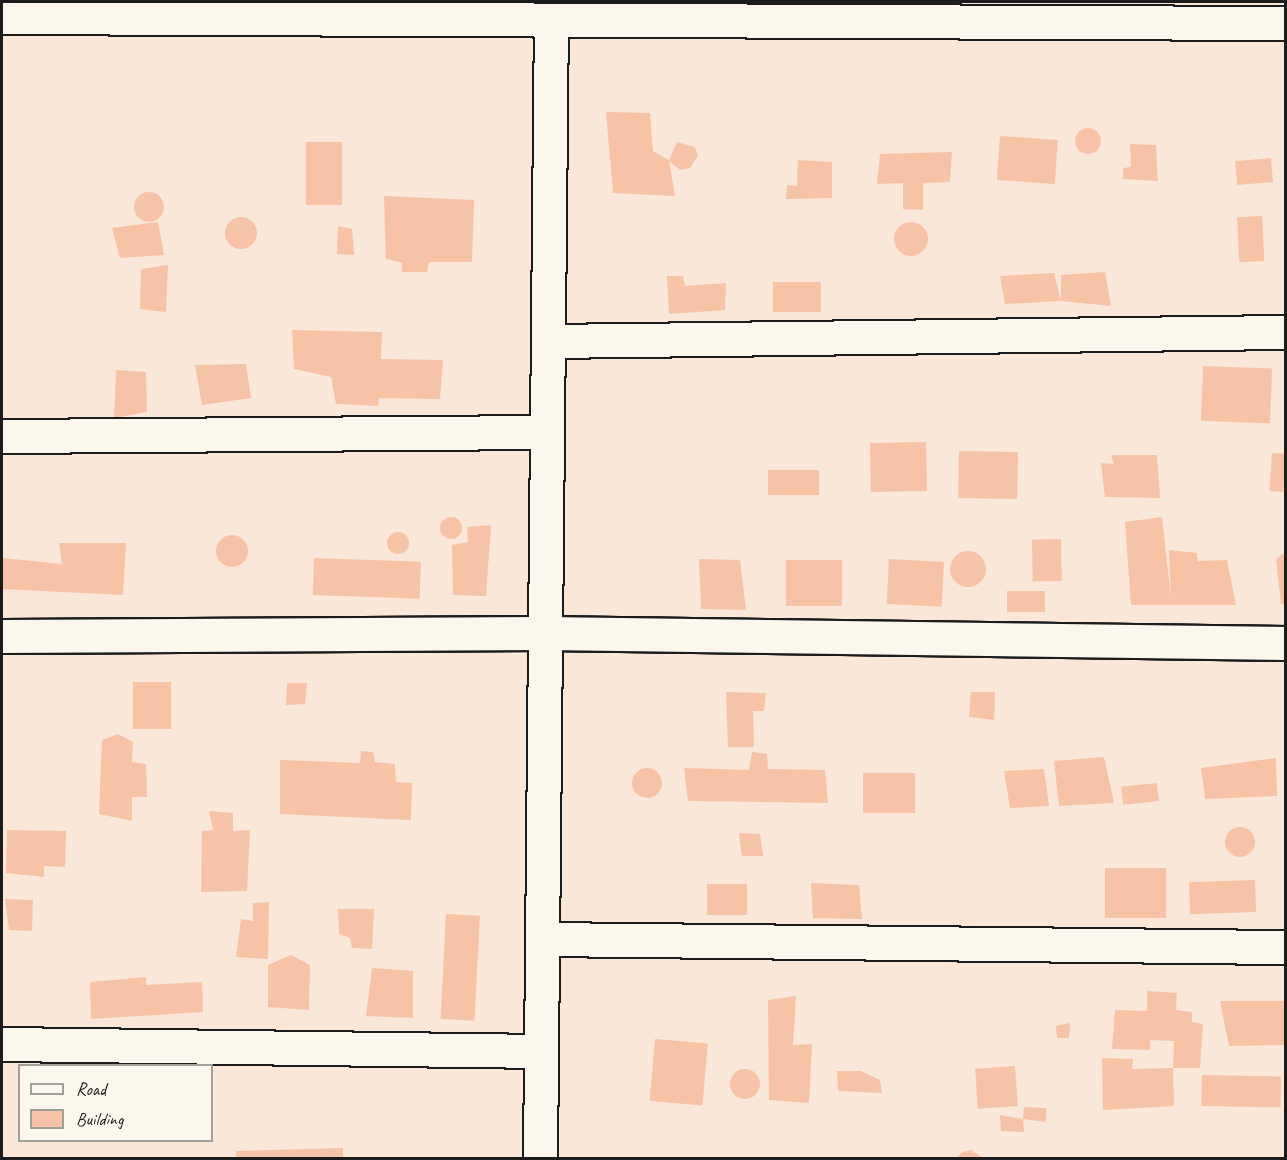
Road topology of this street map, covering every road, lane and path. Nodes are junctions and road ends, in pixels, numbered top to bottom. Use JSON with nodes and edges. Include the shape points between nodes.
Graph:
{"nodes":[{"id":1,"x":291,"y":10,"type":"edge"},
{"id":2,"x":2,"y":16,"type":"edge"},
{"id":3,"x":551,"y":20,"type":"junction"},
{"id":4,"x":1286,"y":23,"type":"edge"},
{"id":5,"x":1286,"y":332,"type":"edge"},
{"id":6,"x":548,"y":341,"type":"junction"},
{"id":7,"x":547,"y":432,"type":"junction"},
{"id":8,"x":2,"y":436,"type":"edge"},
{"id":9,"x":545,"y":633,"type":"junction"},
{"id":10,"x":2,"y":636,"type":"edge"},
{"id":11,"x":1286,"y":643,"type":"edge"},
{"id":12,"x":542,"y":939,"type":"junction"},
{"id":13,"x":1286,"y":947,"type":"edge"},
{"id":14,"x":2,"y":1044,"type":"edge"},
{"id":15,"x":541,"y":1051,"type":"junction"},
{"id":16,"x":540,"y":1158,"type":"edge"}],
"edges":[{"from":1,"to":2,"type":"street"},
{"from":1,"to":3,"type":"street"},
{"from":3,"to":4,"type":"street"},
{"from":3,"to":6,"type":"street"},
{"from":5,"to":6,"type":"street"},
{"from":6,"to":7,"type":"street"},
{"from":7,"to":8,"type":"street"},
{"from":7,"to":9,"type":"street"},
{"from":9,"to":10,"type":"street"},
{"from":9,"to":11,"type":"street"},
{"from":9,"to":12,"type":"street"},
{"from":12,"to":13,"type":"street"},
{"from":12,"to":15,"type":"street"},
{"from":14,"to":15,"type":"street"},
{"from":15,"to":16,"type":"street"}]}
